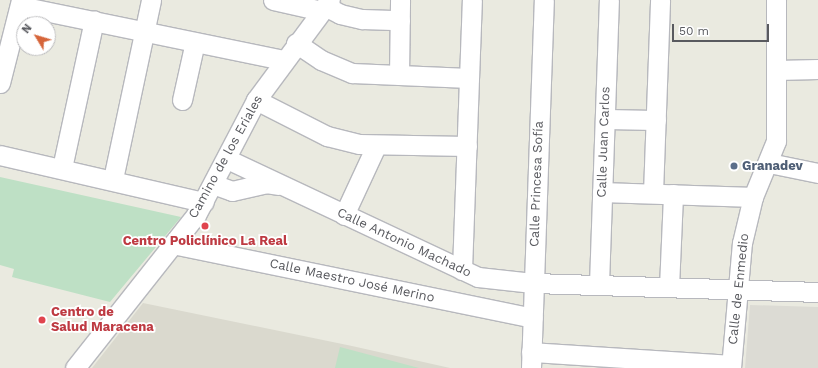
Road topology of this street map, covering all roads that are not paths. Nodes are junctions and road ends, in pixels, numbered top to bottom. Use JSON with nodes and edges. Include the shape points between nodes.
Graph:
{"nodes":[{"id":1,"x":151,"y":0,"type":"edge"},
{"id":2,"x":273,"y":0,"type":"edge"},
{"id":3,"x":400,"y":0,"type":"edge"},
{"id":4,"x":472,"y":0,"type":"edge"},
{"id":5,"x":544,"y":0,"type":"edge"},
{"id":6,"x":609,"y":0,"type":"edge"},
{"id":7,"x":660,"y":0,"type":"edge"},
{"id":8,"x":776,"y":0,"type":"edge"},
{"id":9,"x":21,"y":3,"type":"edge"},
{"id":10,"x":326,"y":6,"type":"edge"},
{"id":11,"x":94,"y":20,"type":"junction"},
{"id":12,"x":400,"y":20,"type":"junction"},
{"id":13,"x":144,"y":31,"type":"junction"},
{"id":14,"x":195,"y":42,"type":"junction"},
{"id":15,"x":296,"y":43,"type":"junction"},
{"id":16,"x":283,"y":60,"type":"junction"},
{"id":17,"x":818,"y":69,"type":"edge"},
{"id":18,"x":776,"y":70,"type":"junction"},
{"id":19,"x":399,"y":75,"type":"junction"},
{"id":20,"x":469,"y":78,"type":"junction"},
{"id":21,"x":0,"y":83,"type":"edge"},
{"id":22,"x":182,"y":100,"type":"dead end"},
{"id":23,"x":256,"y":100,"type":"junction"},
{"id":24,"x":605,"y":119,"type":"junction"},
{"id":25,"x":656,"y":120,"type":"junction"},
{"id":26,"x":376,"y":146,"type":"junction"},
{"id":27,"x":466,"y":146,"type":"junction"},
{"id":28,"x":0,"y":155,"type":"edge"},
{"id":29,"x":227,"y":158,"type":"junction"},
{"id":30,"x":769,"y":164,"type":"junction"},
{"id":31,"x":245,"y":167,"type":"junction"},
{"id":32,"x":62,"y":168,"type":"junction"},
{"id":33,"x":818,"y":173,"type":"edge"},
{"id":34,"x":113,"y":180,"type":"junction"},
{"id":35,"x":213,"y":184,"type":"junction"},
{"id":36,"x":280,"y":185,"type":"junction"},
{"id":37,"x":239,"y":188,"type":"junction"},
{"id":38,"x":602,"y":192,"type":"junction"},
{"id":39,"x":653,"y":194,"type":"junction"},
{"id":40,"x":673,"y":194,"type":"junction"},
{"id":41,"x":753,"y":197,"type":"junction"},
{"id":42,"x":204,"y":202,"type":"junction"},
{"id":43,"x":344,"y":215,"type":"junction"},
{"id":44,"x":173,"y":244,"type":"junction"},
{"id":45,"x":462,"y":270,"type":"junction"},
{"id":46,"x":533,"y":283,"type":"junction"},
{"id":47,"x":599,"y":284,"type":"junction"},
{"id":48,"x":669,"y":287,"type":"junction"},
{"id":49,"x":817,"y":287,"type":"edge"},
{"id":50,"x":737,"y":291,"type":"junction"},
{"id":51,"x":532,"y":318,"type":"junction"},
{"id":52,"x":531,"y":360,"type":"edge"},
{"id":53,"x":731,"y":367,"type":"edge"},
{"id":54,"x":75,"y":368,"type":"edge"}],
"edges":[{"from":1,"to":13,"type":"street"},
{"from":2,"to":10,"type":"street"},
{"from":3,"to":12,"type":"street"},
{"from":4,"to":20,"type":"street"},
{"from":5,"to":46,"type":"street","name":"Calle Princesa Sofía"},
{"from":6,"to":24,"type":"street","name":"Calle Juan Carlos"},
{"from":7,"to":25,"type":"street"},
{"from":8,"to":18,"type":"street","name":"Calle de Enmedio"},
{"from":9,"to":11,"type":"street"},
{"from":9,"to":21,"type":"street"},
{"from":10,"to":12,"type":"street","via":[[340,14],[362,19]]},
{"from":10,"to":15,"type":"street","name":"Camino de los Eriales"},
{"from":11,"to":13,"type":"street"},
{"from":11,"to":32,"type":"street"},
{"from":12,"to":19,"type":"street"},
{"from":13,"to":14,"type":"street"},
{"from":13,"to":34,"type":"street"},
{"from":14,"to":16,"type":"street"},
{"from":14,"to":22,"type":"street"},
{"from":15,"to":16,"type":"street","name":"Camino de los Eriales"},
{"from":15,"to":19,"type":"street","via":[[321,60],[352,73]]},
{"from":16,"to":23,"type":"street","name":"Camino de los Eriales"},
{"from":17,"to":18,"type":"street"},
{"from":18,"to":30,"type":"street","name":"Calle de Enmedio","via":[[776,140]]},
{"from":19,"to":20,"type":"street"},
{"from":20,"to":27,"type":"street"},
{"from":23,"to":26,"type":"street","via":[[327,136]]},
{"from":23,"to":29,"type":"street","name":"Camino de los Eriales"},
{"from":24,"to":25,"type":"street"},
{"from":24,"to":38,"type":"street","name":"Calle Juan Carlos"},
{"from":25,"to":39,"type":"street"},
{"from":26,"to":27,"type":"street"},
{"from":26,"to":43,"type":"street"},
{"from":27,"to":45,"type":"street"},
{"from":28,"to":32,"type":"street"},
{"from":29,"to":31,"type":"street","name":"Calle Antonio Machado"},
{"from":29,"to":35,"type":"street","name":"Camino de los Eriales"},
{"from":30,"to":33,"type":"street"},
{"from":30,"to":41,"type":"street","name":"Calle de Enmedio"},
{"from":31,"to":36,"type":"street","name":"Calle Antonio Machado"},
{"from":31,"to":37,"type":"street"},
{"from":32,"to":34,"type":"street"},
{"from":34,"to":42,"type":"street"},
{"from":35,"to":37,"type":"street","name":"Calle Antonio Machado","via":[[232,191]]},
{"from":35,"to":42,"type":"street","name":"Camino de los Eriales"},
{"from":36,"to":37,"type":"street","name":"Calle Antonio Machado","via":[[266,183]]},
{"from":36,"to":43,"type":"street","name":"Calle Antonio Machado"},
{"from":38,"to":39,"type":"street"},
{"from":38,"to":47,"type":"street","name":"Calle Juan Carlos"},
{"from":39,"to":40,"type":"street"},
{"from":40,"to":41,"type":"street"},
{"from":40,"to":48,"type":"street"},
{"from":41,"to":50,"type":"street","name":"Calle de Enmedio","via":[[742,243]]},
{"from":42,"to":44,"type":"street","name":"Camino de los Eriales"},
{"from":43,"to":45,"type":"street","name":"Calle Antonio Machado"},
{"from":44,"to":51,"type":"street","name":"Calle Maestro José Merino"},
{"from":44,"to":54,"type":"street","name":"Camino de los Eriales"},
{"from":45,"to":46,"type":"street","name":"Calle Antonio Machado","via":[[478,277]]},
{"from":46,"to":47,"type":"street","name":"Calle Antonio Machado"},
{"from":46,"to":51,"type":"street","name":"Calle Princesa Sofía"},
{"from":47,"to":48,"type":"street","name":"Calle Antonio Machado"},
{"from":48,"to":50,"type":"street","name":"Calle Antonio Machado"},
{"from":49,"to":50,"type":"street","name":"Calle Antonio Machado"},
{"from":50,"to":53,"type":"street","name":"Calle de Enmedio"},
{"from":51,"to":52,"type":"street","name":"Calle Princesa Sofía"},
{"from":52,"to":53,"type":"street"}]}
